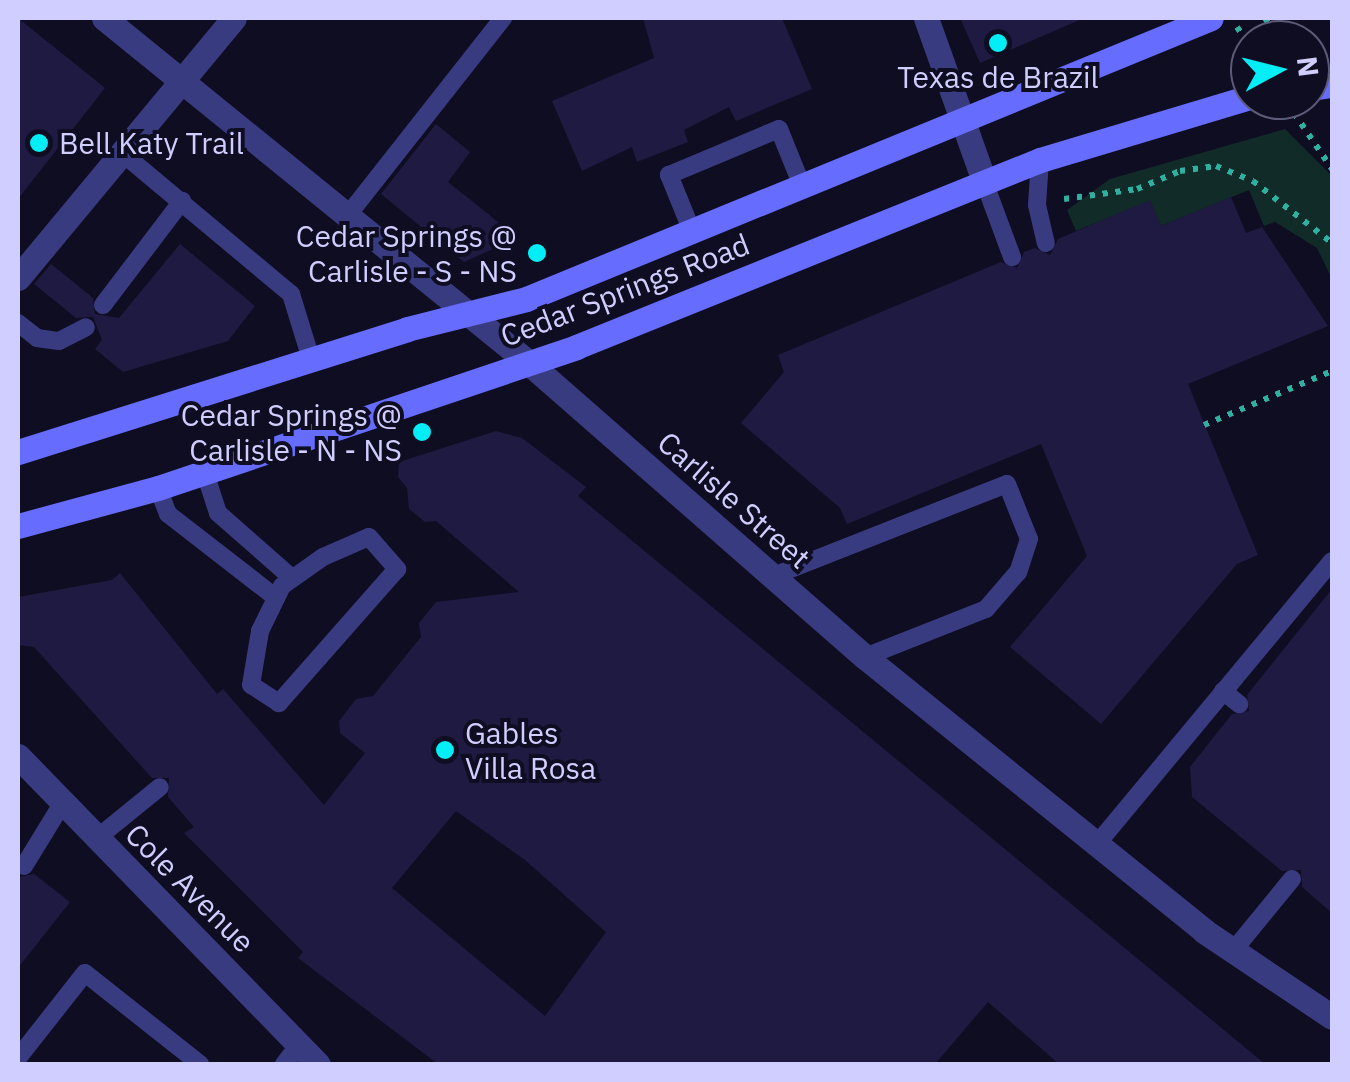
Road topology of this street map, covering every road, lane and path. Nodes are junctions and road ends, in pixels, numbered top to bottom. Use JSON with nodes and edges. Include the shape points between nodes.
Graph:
{"nodes":[{"id":1,"x":104,"y":18,"type":"edge"},
{"id":2,"x":234,"y":18,"type":"edge"},
{"id":3,"x":502,"y":18,"type":"edge"},
{"id":4,"x":926,"y":18,"type":"edge"},
{"id":5,"x":1211,"y":18,"type":"edge"},
{"id":6,"x":183,"y":82,"type":"junction"},
{"id":7,"x":1230,"y":103,"type":"edge"},
{"id":8,"x":965,"y":120,"type":"junction"},
{"id":9,"x":1298,"y":120,"type":"edge"},
{"id":10,"x":122,"y":152,"type":"junction"},
{"id":11,"x":1040,"y":160,"type":"junction"},
{"id":12,"x":1332,"y":169,"type":"edge"},
{"id":13,"x":985,"y":184,"type":"junction"},
{"id":14,"x":804,"y":188,"type":"junction"},
{"id":15,"x":1052,"y":200,"type":"dead end"},
{"id":16,"x":182,"y":201,"type":"junction"},
{"id":17,"x":348,"y":215,"type":"junction"},
{"id":18,"x":693,"y":234,"type":"junction"},
{"id":19,"x":1046,"y":243,"type":"dead end"},
{"id":20,"x":1332,"y":243,"type":"edge"},
{"id":21,"x":1012,"y":257,"type":"dead end"},
{"id":22,"x":18,"y":278,"type":"edge"},
{"id":23,"x":103,"y":306,"type":"dead end"},
{"id":24,"x":468,"y":314,"type":"junction"},
{"id":25,"x":18,"y":323,"type":"edge"},
{"id":26,"x":86,"y":326,"type":"dead end"},
{"id":27,"x":310,"y":359,"type":"junction"},
{"id":28,"x":529,"y":362,"type":"junction"},
{"id":29,"x":1332,"y":372,"type":"edge"},
{"id":30,"x":1204,"y":425,"type":"dead end"},
{"id":31,"x":18,"y":436,"type":"edge"},
{"id":32,"x":78,"y":437,"type":"junction"},
{"id":33,"x":18,"y":452,"type":"edge"},
{"id":34,"x":205,"y":473,"type":"junction"},
{"id":35,"x":158,"y":488,"type":"junction"},
{"id":36,"x":18,"y":526,"type":"edge"},
{"id":37,"x":1332,"y":561,"type":"edge"},
{"id":38,"x":772,"y":576,"type":"junction"},
{"id":39,"x":292,"y":578,"type":"junction"},
{"id":40,"x":275,"y":597,"type":"junction"},
{"id":41,"x":865,"y":657,"type":"junction"},
{"id":42,"x":1223,"y":691,"type":"junction"},
{"id":43,"x":1239,"y":704,"type":"dead end"},
{"id":44,"x":18,"y":756,"type":"edge"},
{"id":45,"x":160,"y":787,"type":"dead end"},
{"id":46,"x":62,"y":804,"type":"junction"},
{"id":47,"x":96,"y":839,"type":"junction"},
{"id":48,"x":1097,"y":844,"type":"junction"},
{"id":49,"x":24,"y":866,"type":"dead end"},
{"id":50,"x":1292,"y":879,"type":"dead end"},
{"id":51,"x":1232,"y":951,"type":"junction"},
{"id":52,"x":1332,"y":1018,"type":"edge"},
{"id":53,"x":292,"y":1055,"type":"edge"},
{"id":54,"x":18,"y":1058,"type":"edge"},
{"id":55,"x":200,"y":1064,"type":"edge"},
{"id":56,"x":318,"y":1064,"type":"edge"}],
"edges":[{"from":1,"to":6,"type":"street","name":"Carlisle Street"},
{"from":2,"to":6,"type":"street"},
{"from":3,"to":17,"type":"lane"},
{"from":4,"to":8,"type":"street"},
{"from":5,"to":8,"type":"main road","name":"Cedar Springs Road"},
{"from":6,"to":10,"type":"street"},
{"from":6,"to":17,"type":"street","name":"Carlisle Street"},
{"from":7,"to":11,"type":"main road","name":"Cedar Springs Road"},
{"from":8,"to":13,"type":"street"},
{"from":8,"to":14,"type":"main road","name":"Cedar Springs Road"},
{"from":9,"to":12,"type":"path"},
{"from":10,"to":16,"type":"lane"},
{"from":10,"to":22,"type":"street"},
{"from":11,"to":13,"type":"main road","name":"Cedar Springs Road"},
{"from":11,"to":19,"type":"lane","via":[[1037,205]]},
{"from":13,"to":21,"type":"lane"},
{"from":13,"to":28,"type":"main road","name":"Cedar Springs Road"},
{"from":14,"to":18,"type":"main road","name":"Cedar Springs Road"},
{"from":14,"to":18,"type":"lane","via":[[779,129],[668,175]]},
{"from":15,"to":20,"type":"path","via":[[1137,189],[1180,171],[1216,166],[1253,181]]},
{"from":16,"to":23,"type":"lane"},
{"from":16,"to":27,"type":"lane","via":[[291,294]]},
{"from":17,"to":24,"type":"street","name":"Carlisle Street"},
{"from":18,"to":24,"type":"main road","name":"Cedar Springs Road","via":[[526,299]]},
{"from":24,"to":27,"type":"main road","name":"Cedar Springs Road"},
{"from":24,"to":28,"type":"street","name":"Carlisle Street"},
{"from":25,"to":26,"type":"lane","via":[[36,338],[59,342]]},
{"from":27,"to":32,"type":"main road","name":"Cedar Springs Road"},
{"from":28,"to":34,"type":"main road","name":"Cedar Springs Road"},
{"from":28,"to":38,"type":"street","name":"Carlisle Street"},
{"from":29,"to":30,"type":"path"},
{"from":31,"to":32,"type":"main road"},
{"from":32,"to":33,"type":"main road","name":"Cedar Springs Road"},
{"from":34,"to":35,"type":"main road","name":"Cedar Springs Road"},
{"from":34,"to":39,"type":"lane","via":[[218,513]]},
{"from":35,"to":36,"type":"main road","name":"Cedar Springs Road"},
{"from":35,"to":40,"type":"lane","via":[[168,514]]},
{"from":37,"to":42,"type":"lane"},
{"from":38,"to":41,"type":"street","name":"Carlisle Street"},
{"from":38,"to":41,"type":"lane","via":[[1007,484],[1028,540],[1018,572],[986,610]]},
{"from":39,"to":40,"type":"lane"},
{"from":39,"to":40,"type":"lane","via":[[369,537],[398,569],[279,703],[251,685],[260,631]]},
{"from":41,"to":48,"type":"street","name":"Carlisle Street"},
{"from":42,"to":43,"type":"lane"},
{"from":42,"to":48,"type":"lane"},
{"from":44,"to":46,"type":"street","name":"Cole Avenue"},
{"from":45,"to":47,"type":"lane"},
{"from":46,"to":47,"type":"street","name":"Cole Avenue"},
{"from":46,"to":49,"type":"lane"},
{"from":47,"to":53,"type":"street","name":"Cole Avenue"},
{"from":48,"to":51,"type":"street","name":"Carlisle Street"},
{"from":50,"to":51,"type":"lane"},
{"from":51,"to":52,"type":"street","name":"Carlisle Street"},
{"from":53,"to":56,"type":"street","name":"Cole Avenue"},
{"from":54,"to":55,"type":"lane","via":[[86,973]]}]}
